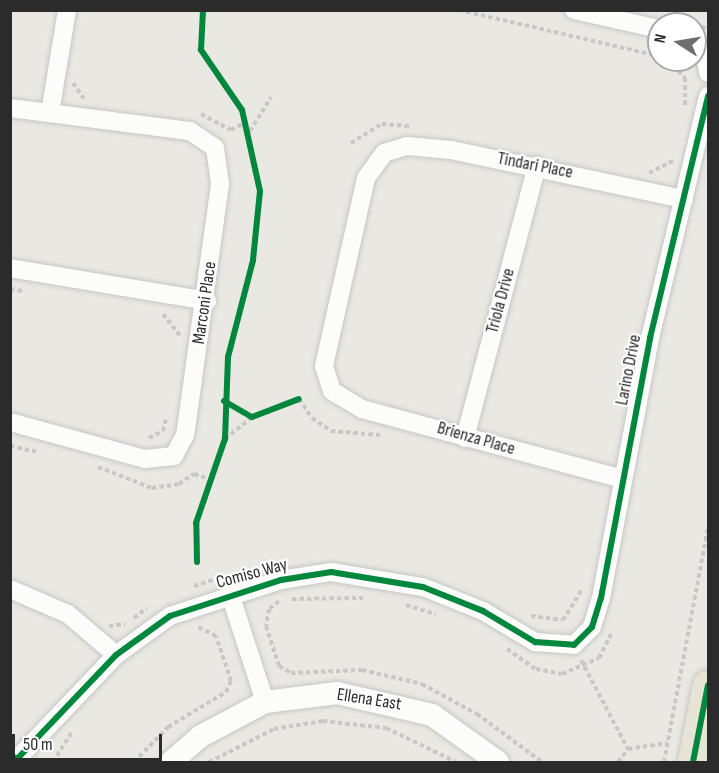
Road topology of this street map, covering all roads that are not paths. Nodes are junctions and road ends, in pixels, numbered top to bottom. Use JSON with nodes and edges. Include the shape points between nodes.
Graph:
{"nodes":[{"id":1,"x":67,"y":10,"type":"edge"},
{"id":2,"x":574,"y":10,"type":"edge"},
{"id":3,"x":647,"y":20,"type":"edge"},
{"id":4,"x":708,"y":96,"type":"edge"},
{"id":5,"x":10,"y":108,"type":"edge"},
{"id":6,"x":50,"y":113,"type":"junction"},
{"id":7,"x":537,"y":165,"type":"junction"},
{"id":8,"x":684,"y":199,"type":"junction"},
{"id":9,"x":10,"y":268,"type":"edge"},
{"id":10,"x":207,"y":301,"type":"junction"},
{"id":11,"x":332,"y":391,"type":"joint"},
{"id":12,"x":10,"y":422,"type":"edge"},
{"id":13,"x":465,"y":438,"type":"junction"},
{"id":14,"x":623,"y":478,"type":"junction"},
{"id":15,"x":10,"y":588,"type":"edge"},
{"id":16,"x":230,"y":594,"type":"junction"},
{"id":17,"x":574,"y":645,"type":"joint"},
{"id":18,"x":116,"y":655,"type":"junction"},
{"id":19,"x":708,"y":685,"type":"edge"},
{"id":20,"x":265,"y":702,"type":"junction"},
{"id":21,"x":14,"y":757,"type":"edge"},
{"id":22,"x":171,"y":762,"type":"edge"},
{"id":23,"x":498,"y":762,"type":"edge"},
{"id":24,"x":693,"y":762,"type":"edge"}],
"edges":[{"from":1,"to":6,"type":"street"},
{"from":2,"to":3,"type":"street"},
{"from":4,"to":8,"type":"street","name":"Larino Drive"},
{"from":5,"to":6,"type":"street"},
{"from":6,"to":10,"type":"street","name":"Marconi Place","via":[[190,131],[215,147],[220,184]]},
{"from":7,"to":8,"type":"street","name":"Tindari Place"},
{"from":7,"to":11,"type":"street","name":"Tindari Place","via":[[406,146],[384,153],[366,178],[324,366]]},
{"from":7,"to":13,"type":"street","name":"Triola Drive"},
{"from":8,"to":14,"type":"street","name":"Larino Drive"},
{"from":9,"to":10,"type":"street"},
{"from":10,"to":12,"type":"street","name":"Marconi Place","via":[[185,435],[174,456],[145,459]]},
{"from":11,"to":13,"type":"street","name":"Brienza Place","via":[[362,409],[406,416]]},
{"from":13,"to":14,"type":"street","name":"Brienza Place"},
{"from":14,"to":17,"type":"street","name":"Larino Drive","via":[[601,598],[592,627]]},
{"from":15,"to":18,"type":"street","via":[[68,614]]},
{"from":16,"to":17,"type":"street","name":"Comiso Way","via":[[331,572],[423,587],[483,611],[535,642]]},
{"from":16,"to":18,"type":"street","name":"Comiso Way","via":[[170,616]]},
{"from":16,"to":20,"type":"street"},
{"from":18,"to":21,"type":"street","name":"Comiso Way"},
{"from":19,"to":24,"type":"main road"},
{"from":20,"to":22,"type":"street","name":"Ellena East","via":[[201,735]]},
{"from":20,"to":23,"type":"street","name":"Ellena East","via":[[337,693],[394,702],[432,715]]}]}
